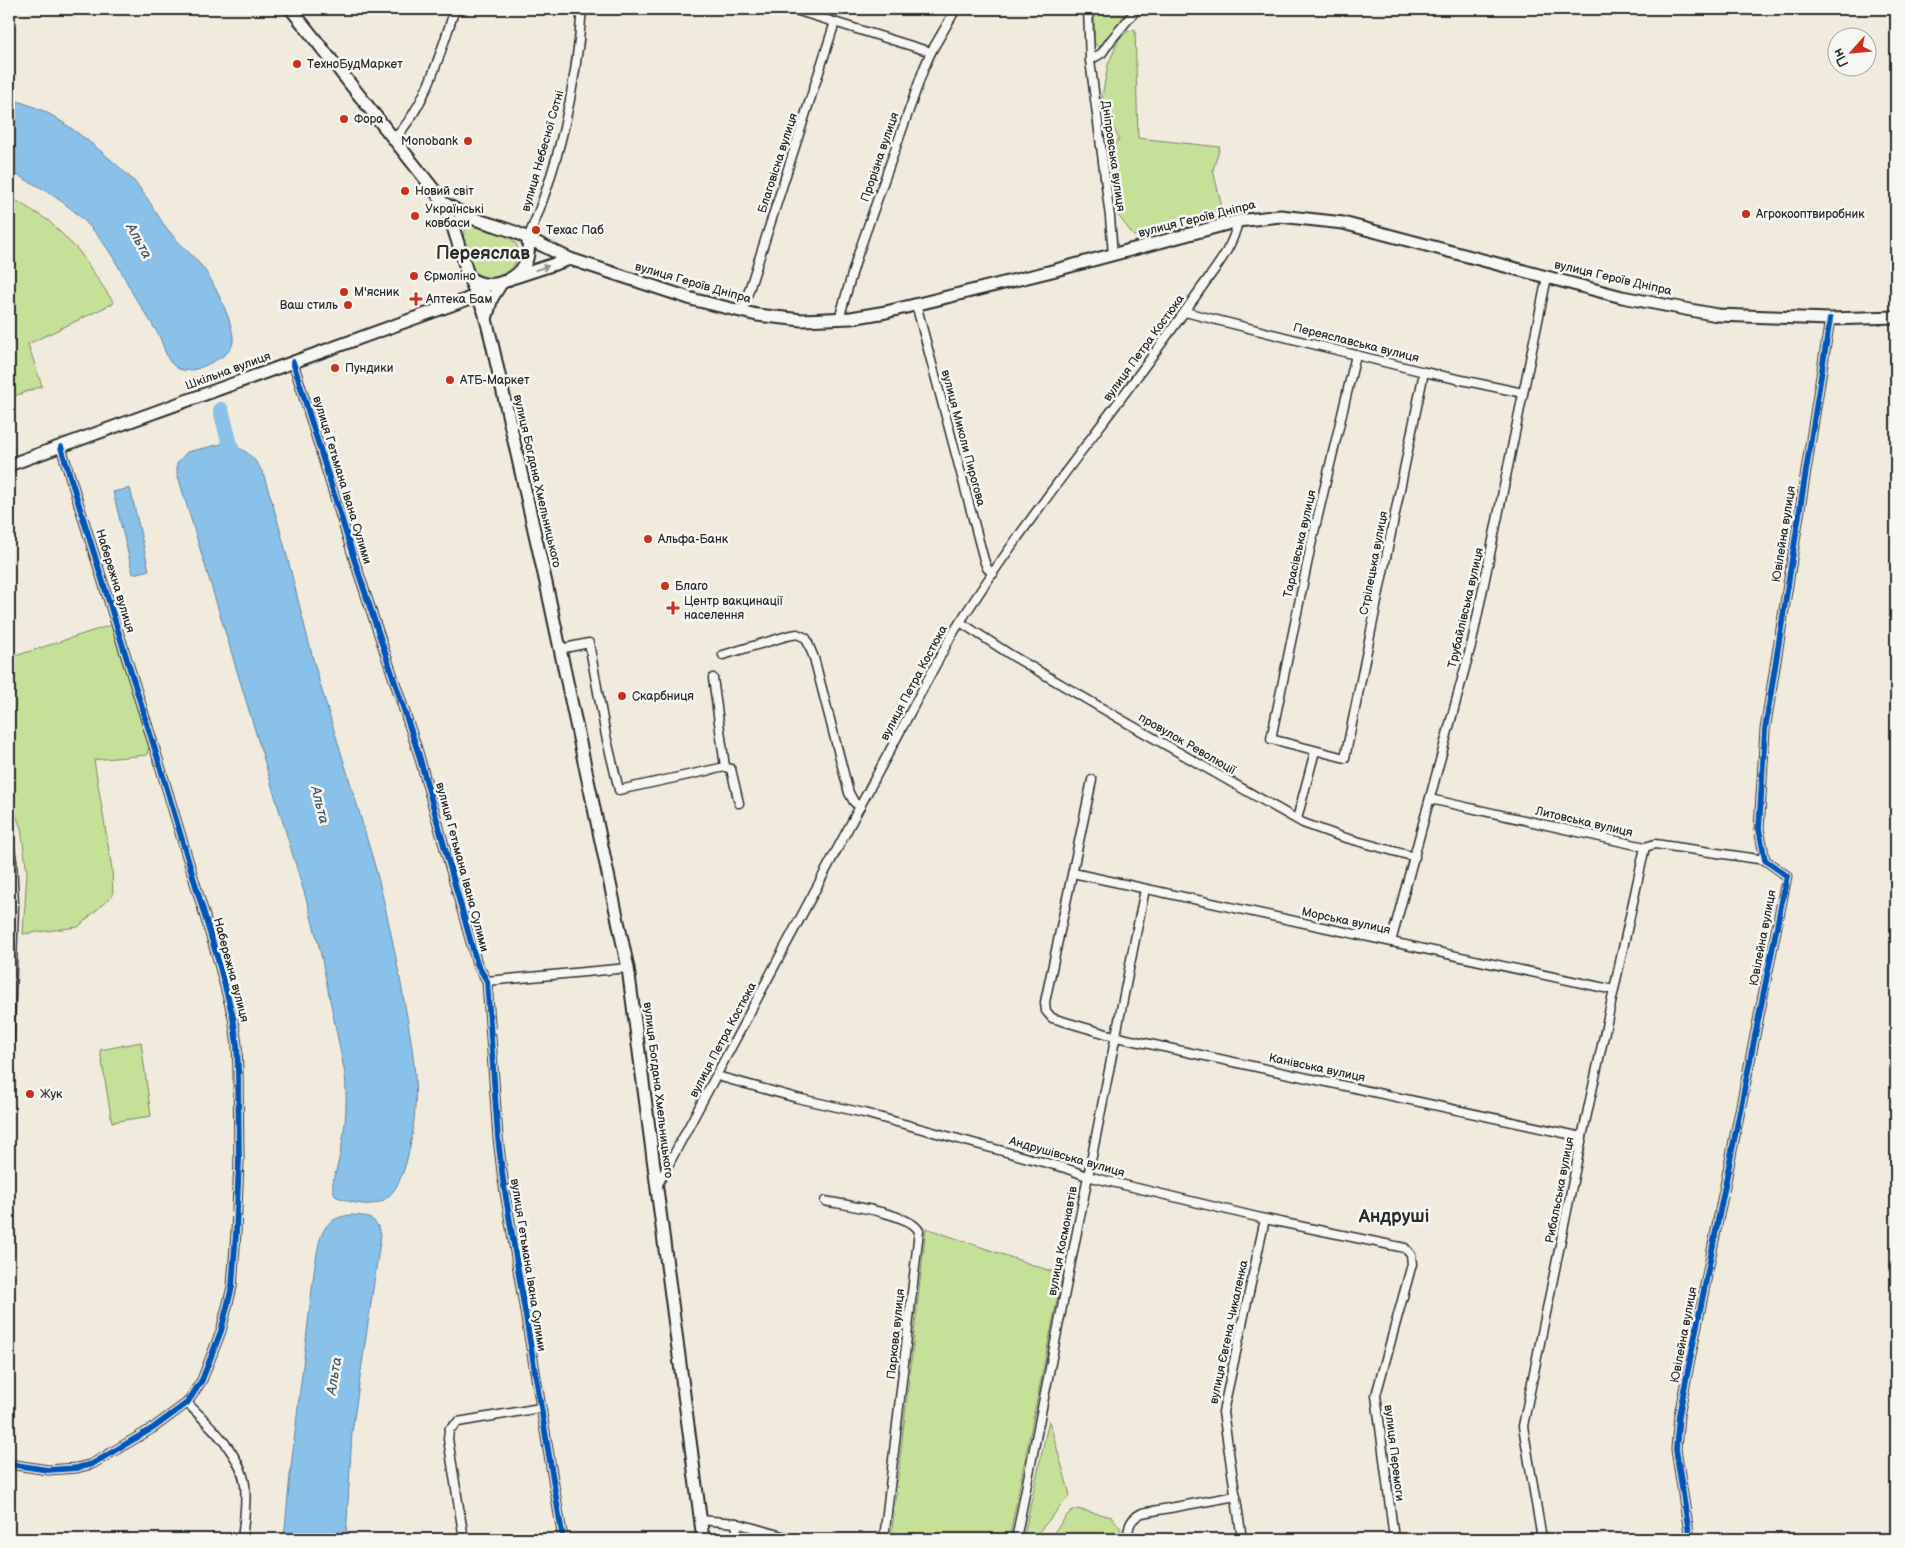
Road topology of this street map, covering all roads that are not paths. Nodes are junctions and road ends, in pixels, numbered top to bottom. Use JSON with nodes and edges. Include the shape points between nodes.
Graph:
{"nodes":[{"id":1,"x":291,"y":9,"type":"edge"},
{"id":2,"x":455,"y":9,"type":"edge"},
{"id":3,"x":582,"y":9,"type":"edge"},
{"id":4,"x":792,"y":9,"type":"edge"},
{"id":5,"x":956,"y":9,"type":"edge"},
{"id":6,"x":1088,"y":9,"type":"edge"},
{"id":7,"x":1137,"y":9,"type":"edge"},
{"id":8,"x":835,"y":22,"type":"junction"},
{"id":9,"x":931,"y":52,"type":"junction"},
{"id":10,"x":1090,"y":60,"type":"junction"},
{"id":11,"x":394,"y":139,"type":"junction"},
{"id":12,"x":442,"y":202,"type":"junction"},
{"id":13,"x":471,"y":218,"type":"junction"},
{"id":14,"x":1238,"y":221,"type":"junction"},
{"id":15,"x":453,"y":227,"type":"junction"},
{"id":16,"x":528,"y":238,"type":"junction"},
{"id":17,"x":1113,"y":255,"type":"junction"},
{"id":18,"x":570,"y":259,"type":"junction"},
{"id":19,"x":514,"y":277,"type":"junction"},
{"id":20,"x":1547,"y":277,"type":"junction"},
{"id":21,"x":469,"y":278,"type":"junction"},
{"id":22,"x":502,"y":282,"type":"junction"},
{"id":23,"x":477,"y":295,"type":"junction"},
{"id":24,"x":456,"y":303,"type":"junction"},
{"id":25,"x":916,"y":304,"type":"junction"},
{"id":26,"x":742,"y":312,"type":"junction"},
{"id":27,"x":1185,"y":312,"type":"junction"},
{"id":28,"x":1896,"y":316,"type":"edge"},
{"id":29,"x":840,"y":319,"type":"junction"},
{"id":30,"x":1830,"y":319,"type":"junction"},
{"id":31,"x":486,"y":320,"type":"junction"},
{"id":32,"x":1356,"y":355,"type":"junction"},
{"id":33,"x":293,"y":362,"type":"junction"},
{"id":34,"x":1424,"y":372,"type":"junction"},
{"id":35,"x":1523,"y":393,"type":"junction"},
{"id":36,"x":61,"y":447,"type":"junction"},
{"id":37,"x":9,"y":465,"type":"edge"},
{"id":38,"x":994,"y":574,"type":"junction"},
{"id":39,"x":960,"y":622,"type":"junction"},
{"id":40,"x":560,"y":650,"type":"junction"},
{"id":41,"x":723,"y":655,"type":"dead end"},
{"id":42,"x":713,"y":678,"type":"dead end"},
{"id":43,"x":1315,"y":751,"type":"junction"},
{"id":44,"x":725,"y":766,"type":"junction"},
{"id":45,"x":1092,"y":780,"type":"dead end"},
{"id":46,"x":1430,"y":799,"type":"junction"},
{"id":47,"x":739,"y":803,"type":"dead end"},
{"id":48,"x":860,"y":806,"type":"junction"},
{"id":49,"x":1297,"y":819,"type":"junction"},
{"id":50,"x":9,"y":843,"type":"edge"},
{"id":51,"x":1645,"y":848,"type":"junction"},
{"id":52,"x":1415,"y":856,"type":"junction"},
{"id":53,"x":1765,"y":860,"type":"junction"},
{"id":54,"x":1073,"y":873,"type":"junction"},
{"id":55,"x":1145,"y":889,"type":"junction"},
{"id":56,"x":1391,"y":942,"type":"junction"},
{"id":57,"x":628,"y":968,"type":"junction"},
{"id":58,"x":487,"y":981,"type":"junction"},
{"id":59,"x":1614,"y":990,"type":"junction"},
{"id":60,"x":1117,"y":1036,"type":"junction"},
{"id":61,"x":9,"y":1056,"type":"edge"},
{"id":62,"x":717,"y":1076,"type":"junction"},
{"id":63,"x":1582,"y":1137,"type":"junction"},
{"id":64,"x":1087,"y":1176,"type":"junction"},
{"id":65,"x":657,"y":1186,"type":"junction"},
{"id":66,"x":824,"y":1201,"type":"dead end"},
{"id":67,"x":1265,"y":1219,"type":"junction"},
{"id":68,"x":1411,"y":1255,"type":"joint"},
{"id":69,"x":187,"y":1403,"type":"junction"},
{"id":70,"x":540,"y":1408,"type":"junction"},
{"id":71,"x":9,"y":1464,"type":"edge"},
{"id":72,"x":1236,"y":1496,"type":"junction"},
{"id":73,"x":700,"y":1520,"type":"junction"},
{"id":74,"x":736,"y":1523,"type":"junction"},
{"id":75,"x":242,"y":1539,"type":"edge"},
{"id":76,"x":464,"y":1539,"type":"edge"},
{"id":77,"x":563,"y":1539,"type":"edge"},
{"id":78,"x":703,"y":1539,"type":"edge"},
{"id":79,"x":738,"y":1539,"type":"edge"},
{"id":80,"x":792,"y":1539,"type":"edge"},
{"id":81,"x":884,"y":1539,"type":"edge"},
{"id":82,"x":1016,"y":1539,"type":"edge"},
{"id":83,"x":1128,"y":1539,"type":"edge"},
{"id":84,"x":1242,"y":1539,"type":"edge"},
{"id":85,"x":1394,"y":1539,"type":"edge"},
{"id":86,"x":1542,"y":1539,"type":"edge"},
{"id":87,"x":1690,"y":1539,"type":"edge"}],
"edges":[{"from":1,"to":11,"type":"main road"},
{"from":2,"to":11,"type":"street","via":[[424,92],[408,123]]},
{"from":3,"to":16,"type":"street","name":"вулиця Небесної Сотні","via":[[570,102],[543,198]]},
{"from":4,"to":8,"type":"street"},
{"from":5,"to":9,"type":"street","name":"Прорізна вулиця"},
{"from":6,"to":10,"type":"street","name":"Дніпровська вулиця"},
{"from":7,"to":10,"type":"street","via":[[1102,54]]},
{"from":8,"to":9,"type":"street"},
{"from":8,"to":26,"type":"street","name":"Благовісна вулиця"},
{"from":9,"to":29,"type":"street","name":"Прорізна вулиця","via":[[857,257]]},
{"from":10,"to":17,"type":"street","name":"Дніпровська вулиця"},
{"from":11,"to":12,"type":"main road"},
{"from":12,"to":13,"type":"main road"},
{"from":12,"to":15,"type":"main road"},
{"from":13,"to":15,"type":"main road","via":[[458,220]]},
{"from":13,"to":16,"type":"main road"},
{"from":14,"to":17,"type":"main road","name":"вулиця Героїв Дніпра"},
{"from":14,"to":20,"type":"main road","name":"вулиця Героїв Дніпра","via":[[1292,216],[1343,223]]},
{"from":14,"to":27,"type":"street","name":"вулиця Петра Костюка","via":[[1225,254]]},
{"from":15,"to":21,"type":"main road"},
{"from":16,"to":18,"type":"main road","name":"вулиця Героїв Дніпра"},
{"from":16,"to":19,"type":"main road","via":[[524,266]]},
{"from":17,"to":25,"type":"main road","name":"вулиця Героїв Дніпра"},
{"from":19,"to":18,"type":"main road","one_way":true},
{"from":18,"to":26,"type":"main road","name":"вулиця Героїв Дніпра"},
{"from":19,"to":22,"type":"main road"},
{"from":20,"to":30,"type":"main road","name":"вулиця Героїв Дніпра","via":[[1622,297],[1717,316]]},
{"from":20,"to":35,"type":"street","name":"Трубайлівська вулиця"},
{"from":21,"to":22,"type":"main road","via":[[484,284]]},
{"from":21,"to":23,"type":"main road","name":"вулиця Богдана Хмельницького"},
{"from":21,"to":24,"type":"main road"},
{"from":22,"to":23,"type":"main road","name":"Шкільна вулиця"},
{"from":22,"to":31,"type":"main road","name":"вулиця Богдана Хмельницького","via":[[492,298]]},
{"from":23,"to":24,"type":"main road","name":"Шкільна вулиця"},
{"from":23,"to":31,"type":"main road","name":"вулиця Богдана Хмельницького"},
{"from":24,"to":31,"type":"main road","via":[[473,308]]},
{"from":24,"to":33,"type":"main road","name":"Шкільна вулиця"},
{"from":25,"to":29,"type":"main road","name":"вулиця Героїв Дніпра","via":[[859,318]]},
{"from":25,"to":38,"type":"street","name":"вулиця Миколи Пирогова","via":[[984,560]]},
{"from":26,"to":29,"type":"main road","name":"вулиця Героїв Дніпра","via":[[789,319]]},
{"from":27,"to":32,"type":"street","name":"Переяславська вулиця"},
{"from":27,"to":38,"type":"street","name":"вулиця Петра Костюка"},
{"from":28,"to":30,"type":"main road","name":"вулиця Героїв Дніпра"},
{"from":30,"to":53,"type":"street","name":"Ювілейна вулиця","via":[[1765,730],[1759,829]]},
{"from":31,"to":40,"type":"main road","name":"вулиця Богдана Хмельницького"},
{"from":32,"to":34,"type":"street","name":"Переяславська вулиця"},
{"from":32,"to":43,"type":"street","name":"Тарасівська вулиця","via":[[1311,545],[1271,739]]},
{"from":33,"to":36,"type":"main road","name":"Шкільна вулиця"},
{"from":33,"to":58,"type":"street","name":"вулиця Гетьмана Івана Сулими","via":[[418,752],[477,964]]},
{"from":34,"to":35,"type":"street","name":"Переяславська вулиця"},
{"from":34,"to":43,"type":"street","name":"Стрілецька вулиця","via":[[1345,758]]},
{"from":35,"to":46,"type":"street","name":"Трубайлівська вулиця","via":[[1472,642]]},
{"from":36,"to":37,"type":"main road","name":"Шкільна вулиця"},
{"from":36,"to":69,"type":"street","name":"Набережна вулиця","via":[[196,886],[236,1036],[239,1160],[232,1288],[214,1350],[202,1380]]},
{"from":38,"to":39,"type":"street","name":"вулиця Петра Костюка"},
{"from":39,"to":48,"type":"street","name":"вулиця Петра Костюка"},
{"from":39,"to":49,"type":"street","name":"провулок Революції","via":[[1011,655]]},
{"from":40,"to":44,"type":"street","via":[[588,643],[619,790]]},
{"from":40,"to":57,"type":"main road","name":"вулиця Богдана Хмельницького"},
{"from":41,"to":48,"type":"street","via":[[787,636],[797,634],[806,638],[849,793]]},
{"from":42,"to":44,"type":"street"},
{"from":43,"to":49,"type":"street"},
{"from":44,"to":47,"type":"street","via":[[731,769]]},
{"from":45,"to":54,"type":"street"},
{"from":46,"to":51,"type":"street","name":"Литовська вулиця"},
{"from":46,"to":52,"type":"street","name":"Трубайлівська вулиця"},
{"from":48,"to":62,"type":"street","name":"вулиця Петра Костюка"},
{"from":49,"to":52,"type":"street","name":"провулок Революції","via":[[1340,836]]},
{"from":50,"to":61,"type":"street","via":[[14,904]]},
{"from":51,"to":53,"type":"street","name":"Литовська вулиця","via":[[1655,844]]},
{"from":51,"to":59,"type":"street","name":"Рибальська вулиця"},
{"from":52,"to":56,"type":"street","name":"Трубайлівська вулиця"},
{"from":53,"to":87,"type":"street","name":"Ювілейна вулиця","via":[[1787,876],[1679,1415],[1676,1449]]},
{"from":54,"to":55,"type":"street","name":"Морська вулиця"},
{"from":54,"to":60,"type":"street","name":"Канівська вулиця","via":[[1045,1002],[1049,1015],[1057,1020]]},
{"from":55,"to":56,"type":"street","name":"Морська вулиця"},
{"from":55,"to":60,"type":"street","name":"вулиця Космонавтів"},
{"from":56,"to":59,"type":"street","name":"Морська вулиця"},
{"from":57,"to":58,"type":"street"},
{"from":57,"to":65,"type":"main road","name":"вулиця Богдана Хмельницького"},
{"from":58,"to":70,"type":"street","name":"вулиця Гетьмана Івана Сулими","via":[[503,1180]]},
{"from":59,"to":63,"type":"street","name":"Рибальська вулиця"},
{"from":60,"to":63,"type":"street","name":"Канівська вулиця"},
{"from":60,"to":64,"type":"street","name":"вулиця Космонавтів"},
{"from":62,"to":64,"type":"street","name":"Андрушівська вулиця","via":[[864,1113]]},
{"from":62,"to":65,"type":"street","name":"вулиця Петра Костюка"},
{"from":63,"to":86,"type":"street","name":"Рибальська вулиця","via":[[1523,1426]]},
{"from":64,"to":67,"type":"street","name":"Андрушівська вулиця"},
{"from":64,"to":82,"type":"street","name":"вулиця Космонавтів"},
{"from":65,"to":73,"type":"main road","name":"вулиця Богдана Хмельницького"},
{"from":66,"to":81,"type":"street","name":"Паркова вулиця","via":[[893,1216],[912,1223],[919,1231]]},
{"from":67,"to":68,"type":"street","name":"Андрушівська вулиця","via":[[1401,1246]]},
{"from":67,"to":72,"type":"street","name":"вулиця Євгена Чикаленка","via":[[1223,1412]]},
{"from":68,"to":85,"type":"street","name":"вулиця Перемоги","via":[[1412,1264],[1376,1395]]},
{"from":69,"to":71,"type":"street","name":"Набережна вулиця","via":[[154,1428],[92,1464],[48,1470]]},
{"from":69,"to":75,"type":"street","via":[[220,1437],[242,1475],[245,1491]]},
{"from":70,"to":76,"type":"street","via":[[458,1422],[451,1427],[448,1439]]},
{"from":70,"to":77,"type":"street","name":"вулиця Гетьмана Івана Сулими"},
{"from":72,"to":83,"type":"street","via":[[1142,1513],[1131,1521]]},
{"from":72,"to":84,"type":"street","name":"вулиця Євгена Чикаленка"},
{"from":73,"to":74,"type":"street"},
{"from":73,"to":78,"type":"main road","name":"вулиця Богдана Хмельницького"},
{"from":74,"to":79,"type":"street"},
{"from":74,"to":80,"type":"street"}]}
